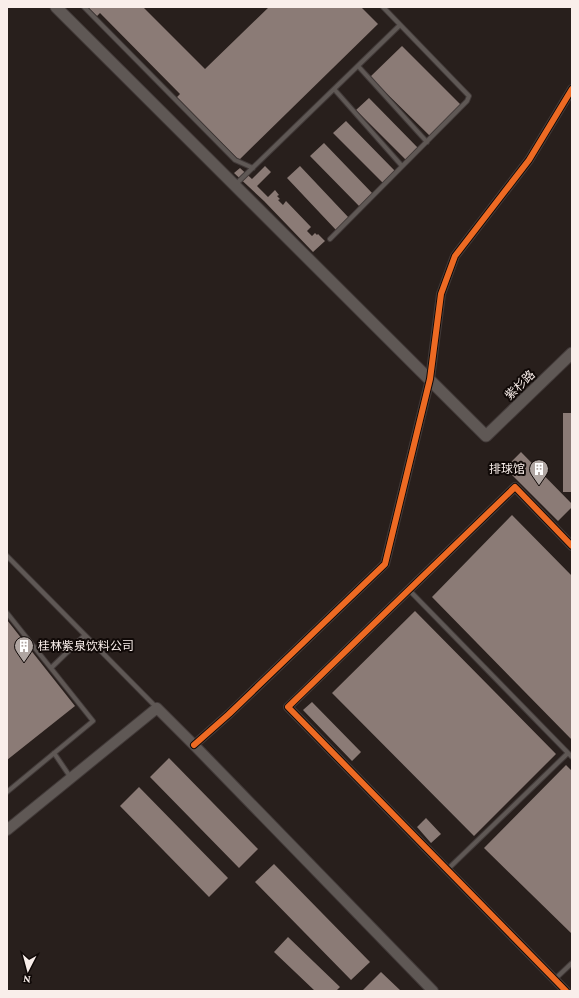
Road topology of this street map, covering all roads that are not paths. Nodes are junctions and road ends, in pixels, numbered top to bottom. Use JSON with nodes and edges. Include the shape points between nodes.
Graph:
{"nodes":[{"id":1,"x":56,"y":7,"type":"edge"},
{"id":2,"x":84,"y":7,"type":"edge"},
{"id":3,"x":382,"y":7,"type":"edge"},
{"id":4,"x":400,"y":25,"type":"junction"},
{"id":5,"x":358,"y":66,"type":"junction"},
{"id":6,"x":334,"y":89,"type":"junction"},
{"id":7,"x":572,"y":89,"type":"edge"},
{"id":8,"x":427,"y":142,"type":"junction"},
{"id":9,"x":402,"y":166,"type":"junction"},
{"id":10,"x":253,"y":168,"type":"junction"},
{"id":11,"x":235,"y":185,"type":"junction"},
{"id":12,"x":330,"y":239,"type":"dead end"},
{"id":13,"x":572,"y":353,"type":"edge"},
{"id":14,"x":430,"y":379,"type":"junction"},
{"id":15,"x":572,"y":546,"type":"edge"},
{"id":16,"x":7,"y":556,"type":"edge"},
{"id":17,"x":409,"y":590,"type":"junction"},
{"id":18,"x":7,"y":613,"type":"edge"},
{"id":19,"x":85,"y":635,"type":"junction"},
{"id":20,"x":51,"y":668,"type":"junction"},
{"id":21,"x":157,"y":708,"type":"junction"},
{"id":22,"x":194,"y":744,"type":"junction"},
{"id":23,"x":54,"y":753,"type":"junction"},
{"id":24,"x":568,"y":753,"type":"junction"},
{"id":25,"x":572,"y":757,"type":"edge"},
{"id":26,"x":71,"y":778,"type":"junction"},
{"id":27,"x":7,"y":792,"type":"edge"},
{"id":28,"x":7,"y":830,"type":"edge"},
{"id":29,"x":447,"y":870,"type":"junction"},
{"id":30,"x":572,"y":963,"type":"edge"},
{"id":31,"x":554,"y":980,"type":"junction"},
{"id":32,"x":433,"y":991,"type":"edge"},
{"id":33,"x":566,"y":991,"type":"edge"}],
"edges":[{"from":1,"to":11,"type":"main road"},
{"from":2,"to":10,"type":"lane","via":[[235,160]]},
{"from":3,"to":4,"type":"lane"},
{"from":4,"to":5,"type":"lane"},
{"from":4,"to":8,"type":"lane","via":[[469,96],[468,101]]},
{"from":5,"to":6,"type":"lane"},
{"from":5,"to":8,"type":"lane"},
{"from":6,"to":9,"type":"lane"},
{"from":6,"to":10,"type":"lane"},
{"from":7,"to":14,"type":"street","via":[[529,160],[455,256],[441,294]]},
{"from":8,"to":9,"type":"lane"},
{"from":9,"to":12,"type":"lane"},
{"from":10,"to":11,"type":"lane"},
{"from":11,"to":14,"type":"main road"},
{"from":13,"to":14,"type":"main road","name":"紫杉路","via":[[486,436]]},
{"from":14,"to":22,"type":"street","via":[[386,564],[229,714]]},
{"from":15,"to":17,"type":"street","via":[[514,487]]},
{"from":16,"to":19,"type":"lane"},
{"from":17,"to":24,"type":"lane"},
{"from":17,"to":29,"type":"street","via":[[288,707]]},
{"from":18,"to":20,"type":"lane"},
{"from":19,"to":20,"type":"lane"},
{"from":19,"to":21,"type":"lane"},
{"from":20,"to":23,"type":"lane","via":[[93,721]]},
{"from":21,"to":22,"type":"street"},
{"from":21,"to":26,"type":"street"},
{"from":22,"to":32,"type":"street"},
{"from":23,"to":26,"type":"lane"},
{"from":23,"to":27,"type":"lane"},
{"from":24,"to":25,"type":"lane"},
{"from":24,"to":29,"type":"lane"},
{"from":26,"to":28,"type":"street"},
{"from":29,"to":31,"type":"street"},
{"from":30,"to":31,"type":"lane"},
{"from":31,"to":33,"type":"street"}]}
